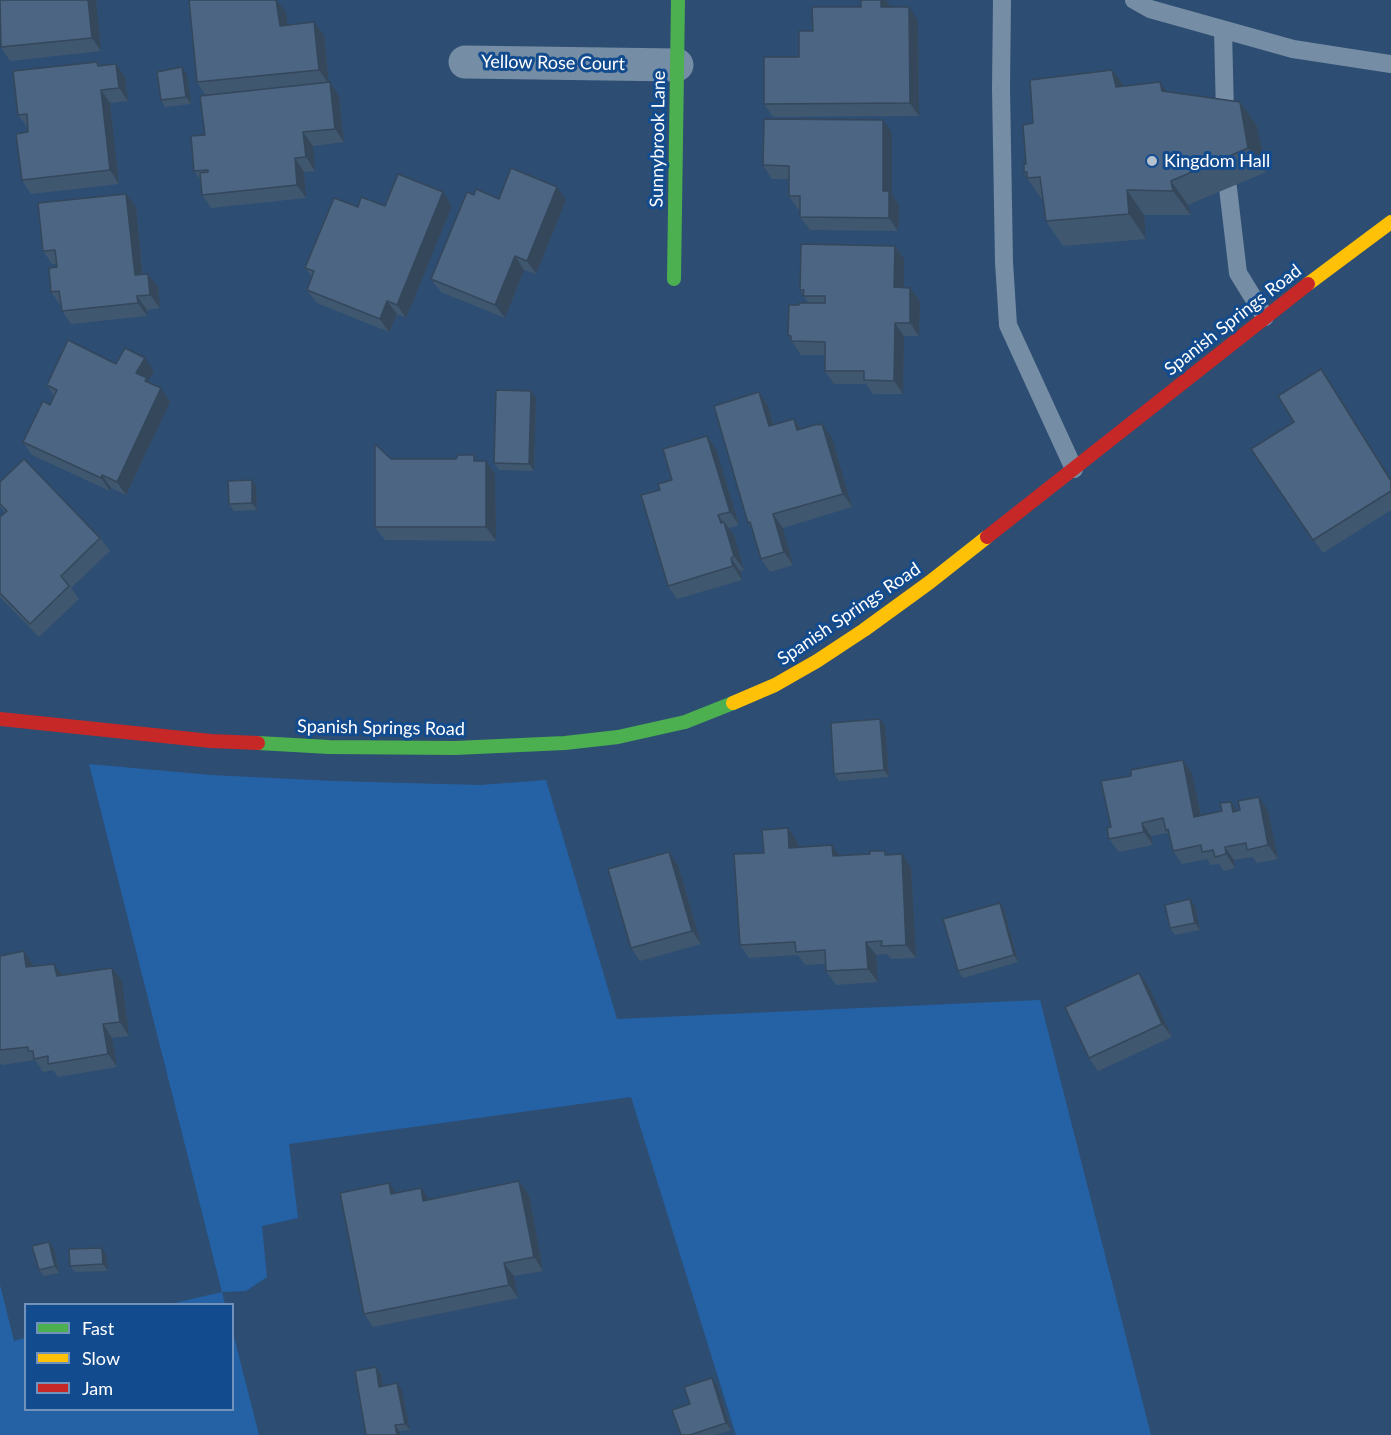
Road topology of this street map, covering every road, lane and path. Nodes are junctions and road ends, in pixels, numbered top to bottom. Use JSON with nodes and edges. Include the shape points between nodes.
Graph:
{"nodes":[{"id":1,"x":678,"y":0,"type":"edge"},
{"id":2,"x":1002,"y":0,"type":"edge"},
{"id":3,"x":1134,"y":0,"type":"edge"},
{"id":4,"x":1223,"y":30,"type":"junction"},
{"id":5,"x":465,"y":62,"type":"dead end"},
{"id":6,"x":1391,"y":64,"type":"edge"},
{"id":7,"x":677,"y":65,"type":"junction"},
{"id":8,"x":1225,"y":114,"type":"edge"},
{"id":9,"x":1228,"y":188,"type":"edge"},
{"id":10,"x":1391,"y":222,"type":"edge"},
{"id":11,"x":674,"y":279,"type":"dead end"},
{"id":12,"x":1265,"y":317,"type":"junction"},
{"id":13,"x":1074,"y":469,"type":"junction"},
{"id":14,"x":0,"y":719,"type":"edge"}],
"edges":[{"from":1,"to":7,"type":"street","name":"Sunnybrook Lane"},
{"from":2,"to":13,"type":"lane","via":[[1008,325]]},
{"from":3,"to":4,"type":"lane","via":[[1150,9]]},
{"from":4,"to":6,"type":"lane","via":[[1293,50]]},
{"from":4,"to":8,"type":"lane"},
{"from":5,"to":7,"type":"street","name":"Yellow Rose Court"},
{"from":7,"to":11,"type":"street","name":"Sunnybrook Lane"},
{"from":9,"to":12,"type":"lane","via":[[1238,273]]},
{"from":10,"to":12,"type":"street","name":"Spanish Springs Road"},
{"from":12,"to":13,"type":"street","name":"Spanish Springs Road"},
{"from":13,"to":14,"type":"street","name":"Spanish Springs Road","via":[[930,582],[817,661],[775,685],[685,722],[618,737],[565,743],[455,748],[211,741]]}]}
